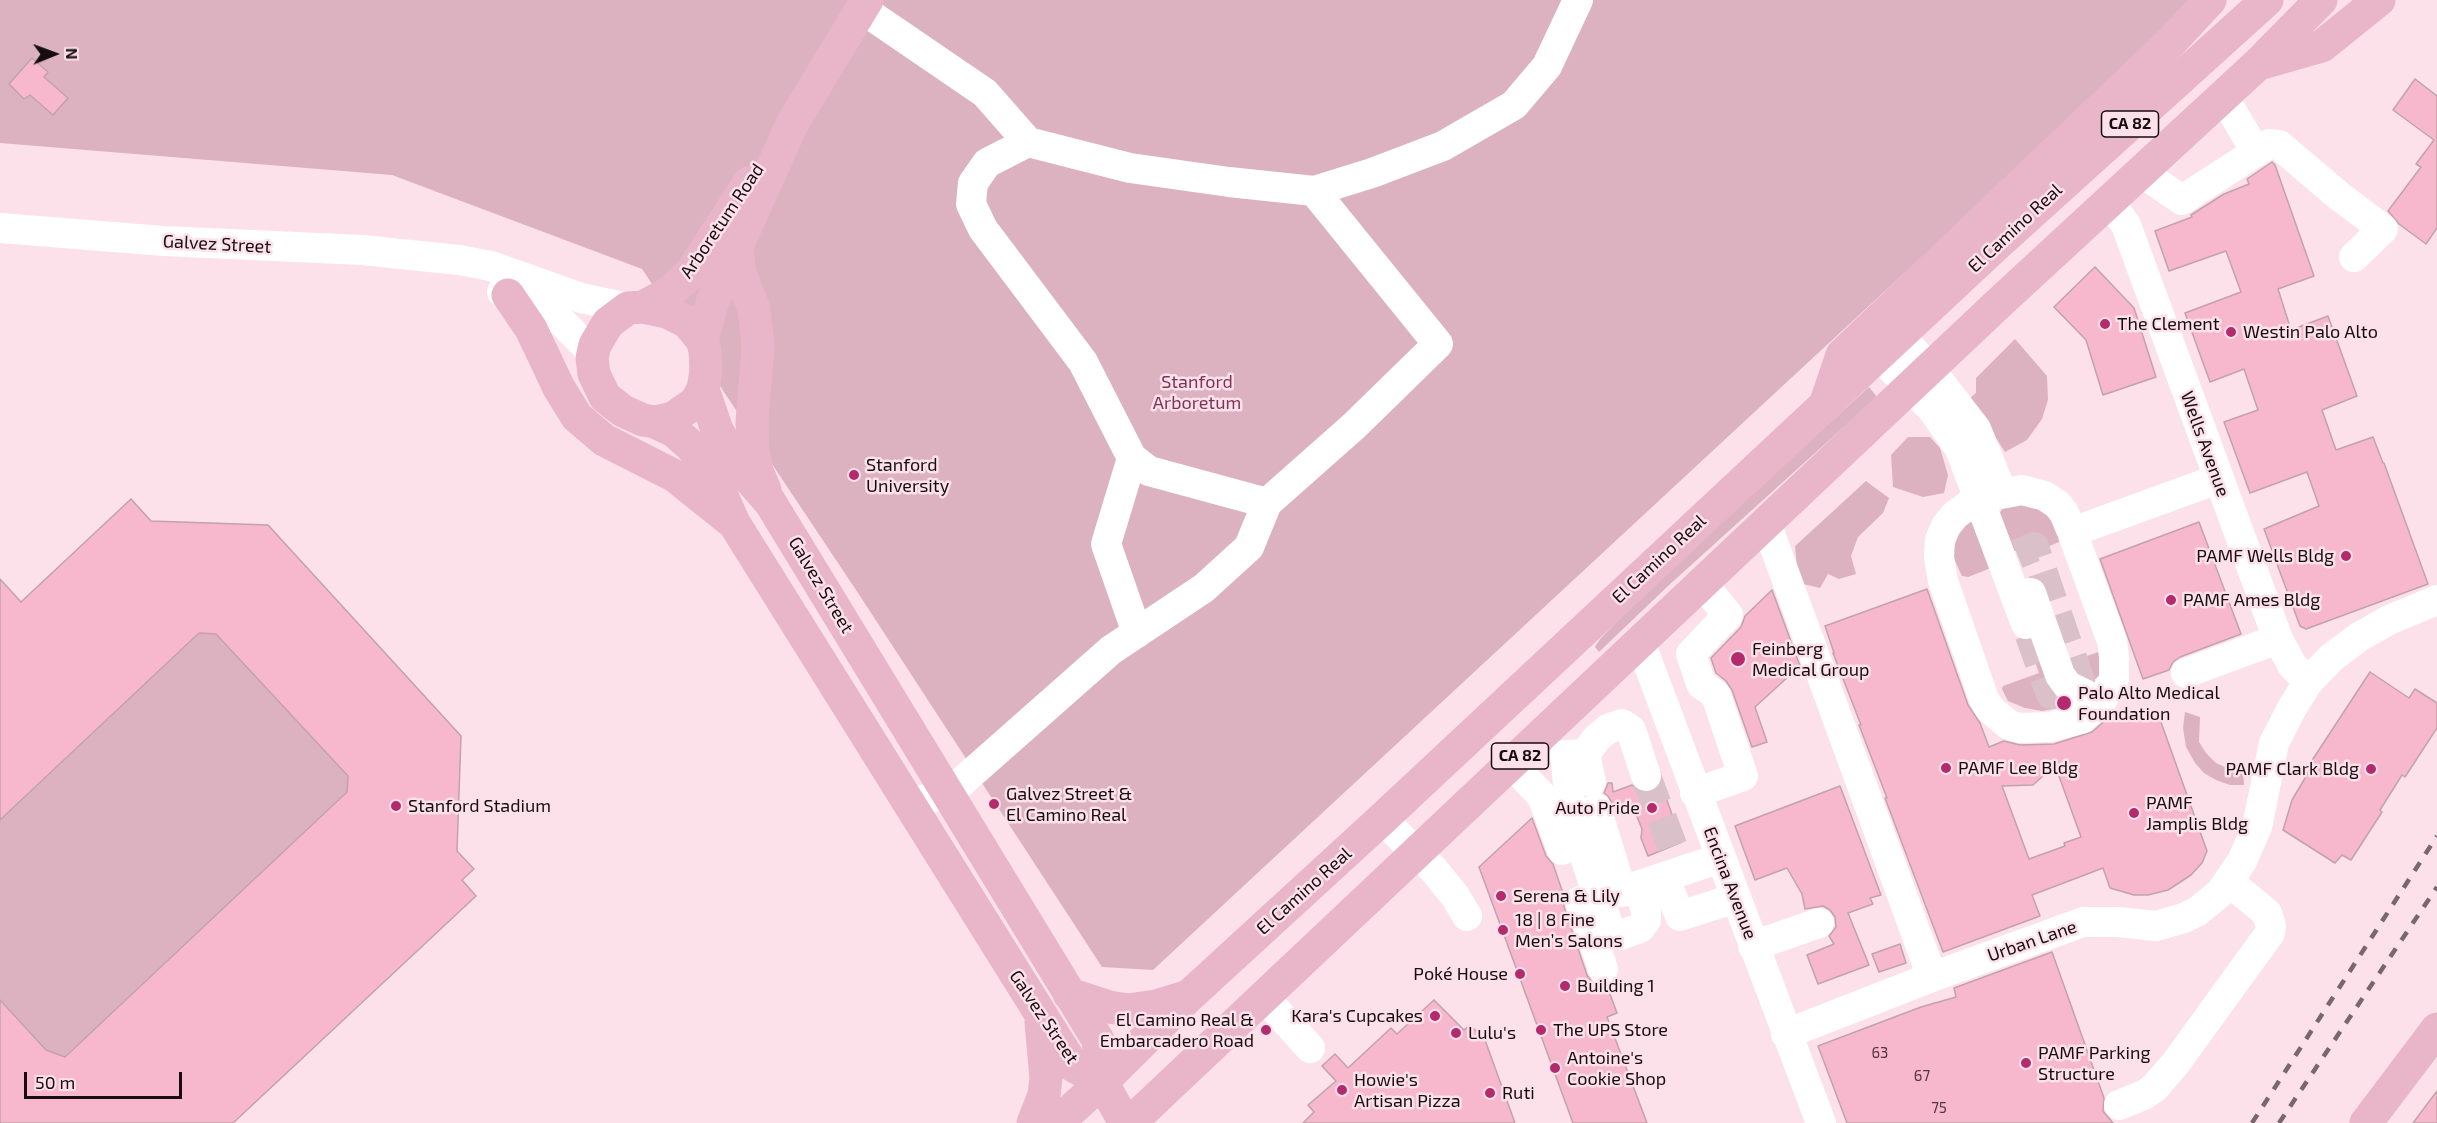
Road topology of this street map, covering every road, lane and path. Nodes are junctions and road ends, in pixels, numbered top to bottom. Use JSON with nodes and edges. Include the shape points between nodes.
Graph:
{"nodes":[{"id":1,"x":1578,"y":0,"type":"edge"},
{"id":2,"x":2210,"y":0,"type":"edge"},
{"id":3,"x":2266,"y":0,"type":"edge"},
{"id":4,"x":2321,"y":0,"type":"edge"},
{"id":5,"x":2379,"y":0,"type":"edge"},
{"id":6,"x":865,"y":4,"type":"edge"},
{"id":7,"x":2257,"y":65,"type":"junction"},
{"id":8,"x":2223,"y":96,"type":"junction"},
{"id":9,"x":792,"y":124,"type":"junction"},
{"id":10,"x":1028,"y":142,"type":"junction"},
{"id":11,"x":2256,"y":152,"type":"junction"},
{"id":12,"x":2141,"y":172,"type":"junction"},
{"id":13,"x":1314,"y":191,"type":"junction"},
{"id":14,"x":2109,"y":201,"type":"junction"},
{"id":15,"x":0,"y":228,"type":"edge"},
{"id":16,"x":737,"y":251,"type":"junction"},
{"id":17,"x":2354,"y":257,"type":"dead end"},
{"id":18,"x":434,"y":258,"type":"junction"},
{"id":19,"x":508,"y":295,"type":"junction"},
{"id":20,"x":635,"y":308,"type":"junction"},
{"id":21,"x":702,"y":340,"type":"junction"},
{"id":22,"x":1889,"y":346,"type":"junction"},
{"id":23,"x":592,"y":358,"type":"junction"},
{"id":24,"x":1920,"y":378,"type":"junction"},
{"id":25,"x":703,"y":389,"type":"junction"},
{"id":26,"x":1826,"y":404,"type":"junction"},
{"id":27,"x":655,"y":422,"type":"junction"},
{"id":28,"x":1132,"y":458,"type":"junction"},
{"id":29,"x":2218,"y":479,"type":"junction"},
{"id":30,"x":1991,"y":496,"type":"junction"},
{"id":31,"x":770,"y":502,"type":"junction"},
{"id":32,"x":1267,"y":503,"type":"junction"},
{"id":33,"x":734,"y":523,"type":"junction"},
{"id":34,"x":1766,"y":523,"type":"junction"},
{"id":35,"x":2072,"y":531,"type":"junction"},
{"id":36,"x":2017,"y":554,"type":"dead end"},
{"id":37,"x":1703,"y":584,"type":"junction"},
{"id":38,"x":2437,"y":600,"type":"edge"},
{"id":39,"x":2026,"y":624,"type":"tunnel mouth"},
{"id":40,"x":1137,"y":633,"type":"junction"},
{"id":41,"x":2278,"y":639,"type":"junction"},
{"id":42,"x":1640,"y":642,"type":"junction"},
{"id":43,"x":2186,"y":673,"type":"dead end"},
{"id":44,"x":2308,"y":682,"type":"junction"},
{"id":45,"x":2101,"y":702,"type":"junction"},
{"id":46,"x":1511,"y":764,"type":"junction"},
{"id":47,"x":1646,"y":776,"type":"tunnel mouth"},
{"id":48,"x":1591,"y":781,"type":"junction"},
{"id":49,"x":1695,"y":793,"type":"junction"},
{"id":50,"x":948,"y":794,"type":"junction"},
{"id":51,"x":909,"y":803,"type":"junction"},
{"id":52,"x":1382,"y":819,"type":"junction"},
{"id":53,"x":1418,"y":852,"type":"junction"},
{"id":54,"x":1721,"y":858,"type":"junction"},
{"id":55,"x":1664,"y":871,"type":"junction"},
{"id":56,"x":2229,"y":882,"type":"junction"},
{"id":57,"x":1736,"y":898,"type":"junction"},
{"id":58,"x":1467,"y":916,"type":"dead end"},
{"id":59,"x":1819,"y":923,"type":"dead end"},
{"id":60,"x":1753,"y":946,"type":"junction"},
{"id":61,"x":1603,"y":969,"type":"dead end"},
{"id":62,"x":1932,"y":977,"type":"junction"},
{"id":63,"x":1069,"y":994,"type":"junction"},
{"id":64,"x":1189,"y":996,"type":"junction"},
{"id":65,"x":1264,"y":997,"type":"junction"},
{"id":66,"x":1041,"y":1015,"type":"junction"},
{"id":67,"x":2436,"y":1031,"type":"edge"},
{"id":68,"x":1786,"y":1034,"type":"junction"},
{"id":69,"x":1310,"y":1048,"type":"dead end"},
{"id":70,"x":1102,"y":1082,"type":"junction"},
{"id":71,"x":2119,"y":1105,"type":"dead end"},
{"id":72,"x":1033,"y":1123,"type":"edge"},
{"id":73,"x":1057,"y":1123,"type":"edge"},
{"id":74,"x":1125,"y":1123,"type":"edge"},
{"id":75,"x":1130,"y":1123,"type":"edge"},
{"id":76,"x":1821,"y":1123,"type":"edge"},
{"id":77,"x":2366,"y":1123,"type":"edge"}],
"edges":[{"from":1,"to":13,"type":"street","via":[[1547,66],[1514,105],[1443,146]]},
{"from":2,"to":26,"type":"main road","via":[[2172,41],[1842,355]]},
{"from":3,"to":22,"type":"main road","name":"El Camino Real","number":"CA 82"},
{"from":4,"to":7,"type":"main road","number":"CA 82"},
{"from":5,"to":7,"type":"main road","via":[[2322,46]]},
{"from":6,"to":9,"type":"main road","name":"Arboretum Road"},
{"from":6,"to":10,"type":"street","via":[[985,93]]},
{"from":7,"to":8,"type":"main road","number":"CA 82"},
{"from":8,"to":11,"type":"street"},
{"from":8,"to":12,"type":"main road","number":"CA 82"},
{"from":9,"to":16,"type":"main road","name":"Arboretum Road"},
{"from":9,"to":20,"type":"main road","name":"Arboretum Road","via":[[772,146],[691,273],[667,294]]},
{"from":10,"to":13,"type":"street","via":[[1130,168]]},
{"from":10,"to":28,"type":"street","via":[[987,163],[973,183],[971,204],[983,229],[1083,362]]},
{"from":11,"to":12,"type":"street","via":[[2182,200]]},
{"from":11,"to":17,"type":"street","via":[[2269,144],[2279,144],[2383,229]]},
{"from":12,"to":14,"type":"main road","number":"CA 82"},
{"from":13,"to":32,"type":"street","via":[[1438,344]]},
{"from":14,"to":24,"type":"main road","number":"CA 82"},
{"from":14,"to":29,"type":"street","name":"Wells Avenue","via":[[2126,225]]},
{"from":15,"to":18,"type":"street","name":"Galvez Street","via":[[164,242],[362,250]]},
{"from":16,"to":21,"type":"main road","name":"Arboretum Road","via":[[713,300]]},
{"from":16,"to":31,"type":"main road","via":[[740,274],[754,309],[758,346],[753,450]]},
{"from":18,"to":19,"type":"street","name":"Galvez Street"},
{"from":18,"to":20,"type":"street","name":"Galvez Street","via":[[491,266],[581,298]]},
{"from":19,"to":23,"type":"street","name":"Galvez Street","via":[[555,317],[586,346]]},
{"from":19,"to":33,"type":"main road","via":[[531,329],[558,388],[578,417],[604,440],[675,476]]},
{"from":20,"to":21,"type":"main road","via":[[677,316]]},
{"from":20,"to":23,"type":"main road","via":[[608,323]]},
{"from":21,"to":25,"type":"main road","via":[[706,363]]},
{"from":22,"to":24,"type":"street"},
{"from":22,"to":26,"type":"main road","name":"El Camino Real","number":"CA 82"},
{"from":23,"to":27,"type":"main road","via":[[594,374],[605,397],[633,417]]},
{"from":24,"to":30,"type":"street","via":[[1932,409]]},
{"from":24,"to":34,"type":"main road","number":"CA 82"},
{"from":25,"to":27,"type":"main road","via":[[686,411]]},
{"from":25,"to":31,"type":"main road","name":"Galvez Street","via":[[717,430],[734,461]]},
{"from":26,"to":52,"type":"main road","name":"El Camino Real","number":"CA 82"},
{"from":27,"to":33,"type":"main road","name":"Galvez Street","via":[[690,444],[710,469]]},
{"from":28,"to":32,"type":"street","via":[[1149,471]]},
{"from":28,"to":40,"type":"street","via":[[1107,544]]},
{"from":29,"to":35,"type":"street"},
{"from":29,"to":41,"type":"street","name":"Wells Avenue"},
{"from":30,"to":35,"type":"street","via":[[2022,490],[2045,496],[2058,505]]},
{"from":30,"to":39,"type":"street"},
{"from":30,"to":45,"type":"street","via":[[1950,519],[1940,540],[1939,557],[1943,581],[1984,699],[2009,725],[2020,728],[2050,728],[2081,719]]},
{"from":31,"to":50,"type":"main road","name":"Galvez Street"},
{"from":32,"to":40,"type":"street","via":[[1249,547],[1204,588]]},
{"from":33,"to":51,"type":"main road","name":"Galvez Street"},
{"from":34,"to":37,"type":"main road","number":"CA 82"},
{"from":34,"to":62,"type":"street"},
{"from":35,"to":45,"type":"street","via":[[2112,641],[2114,679]]},
{"from":36,"to":45,"type":"street","via":[[2060,675],[2068,686]]},
{"from":37,"to":42,"type":"main road","number":"CA 82"},
{"from":37,"to":49,"type":"street","via":[[1728,615],[1691,654],[1701,684],[1716,695],[1743,776]]},
{"from":38,"to":44,"type":"street","name":"Urban Lane","via":[[2359,637]]},
{"from":40,"to":50,"type":"street","via":[[1111,650]]},
{"from":41,"to":43,"type":"street"},
{"from":41,"to":44,"type":"street","name":"Wells Avenue","via":[[2292,665]]},
{"from":42,"to":46,"type":"main road","number":"CA 82"},
{"from":42,"to":49,"type":"street","name":"Encina Avenue"},
{"from":44,"to":56,"type":"street","name":"Urban Lane","via":[[2274,743],[2257,827]]},
{"from":46,"to":53,"type":"main road","number":"CA 82"},
{"from":46,"to":61,"type":"street","via":[[1542,795]]},
{"from":47,"to":48,"type":"street","via":[[1631,730],[1622,724],[1597,738]]},
{"from":48,"to":55,"type":"street","via":[[1622,892]]},
{"from":48,"to":55,"type":"street","via":[[1565,755],[1571,813],[1609,927],[1621,935],[1640,928]]},
{"from":49,"to":54,"type":"street","name":"Encina Avenue"},
{"from":50,"to":51,"type":"street"},
{"from":50,"to":63,"type":"main road","name":"Galvez Street"},
{"from":51,"to":66,"type":"main road","name":"Galvez Street"},
{"from":52,"to":53,"type":"street"},
{"from":52,"to":64,"type":"main road","name":"El Camino Real","number":"CA 82"},
{"from":53,"to":58,"type":"street"},
{"from":53,"to":65,"type":"main road","number":"CA 82"},
{"from":54,"to":55,"type":"street"},
{"from":54,"to":57,"type":"street","name":"Encina Avenue"},
{"from":55,"to":57,"type":"street","via":[[1680,916]]},
{"from":56,"to":62,"type":"street","name":"Urban Lane","via":[[2198,911],[2167,924],[2083,922]]},
{"from":56,"to":71,"type":"street","via":[[2267,913],[2270,933],[2154,1088]]},
{"from":57,"to":60,"type":"street","name":"Encina Avenue"},
{"from":59,"to":60,"type":"street"},
{"from":60,"to":68,"type":"street","name":"Encina Avenue"},
{"from":62,"to":68,"type":"street","name":"Urban Lane"},
{"from":63,"to":64,"type":"main road","via":[[1128,1010]]},
{"from":63,"to":70,"type":"main road","name":"Galvez Street","via":[[1098,1040]]},
{"from":64,"to":70,"type":"main road","name":"El Camino Real","number":"CA 82"},
{"from":65,"to":69,"type":"street"},
{"from":65,"to":75,"type":"main road","number":"CA 82"},
{"from":66,"to":70,"type":"main road","name":"Galvez Street","via":[[1072,1065]]},
{"from":66,"to":72,"type":"main road","via":[[1046,1078]]},
{"from":67,"to":77,"type":"main road"},
{"from":68,"to":76,"type":"street","name":"Encina Avenue"},
{"from":70,"to":73,"type":"main road","name":"El Camino Real","number":"CA 82"},
{"from":70,"to":74,"type":"main road"}]}
